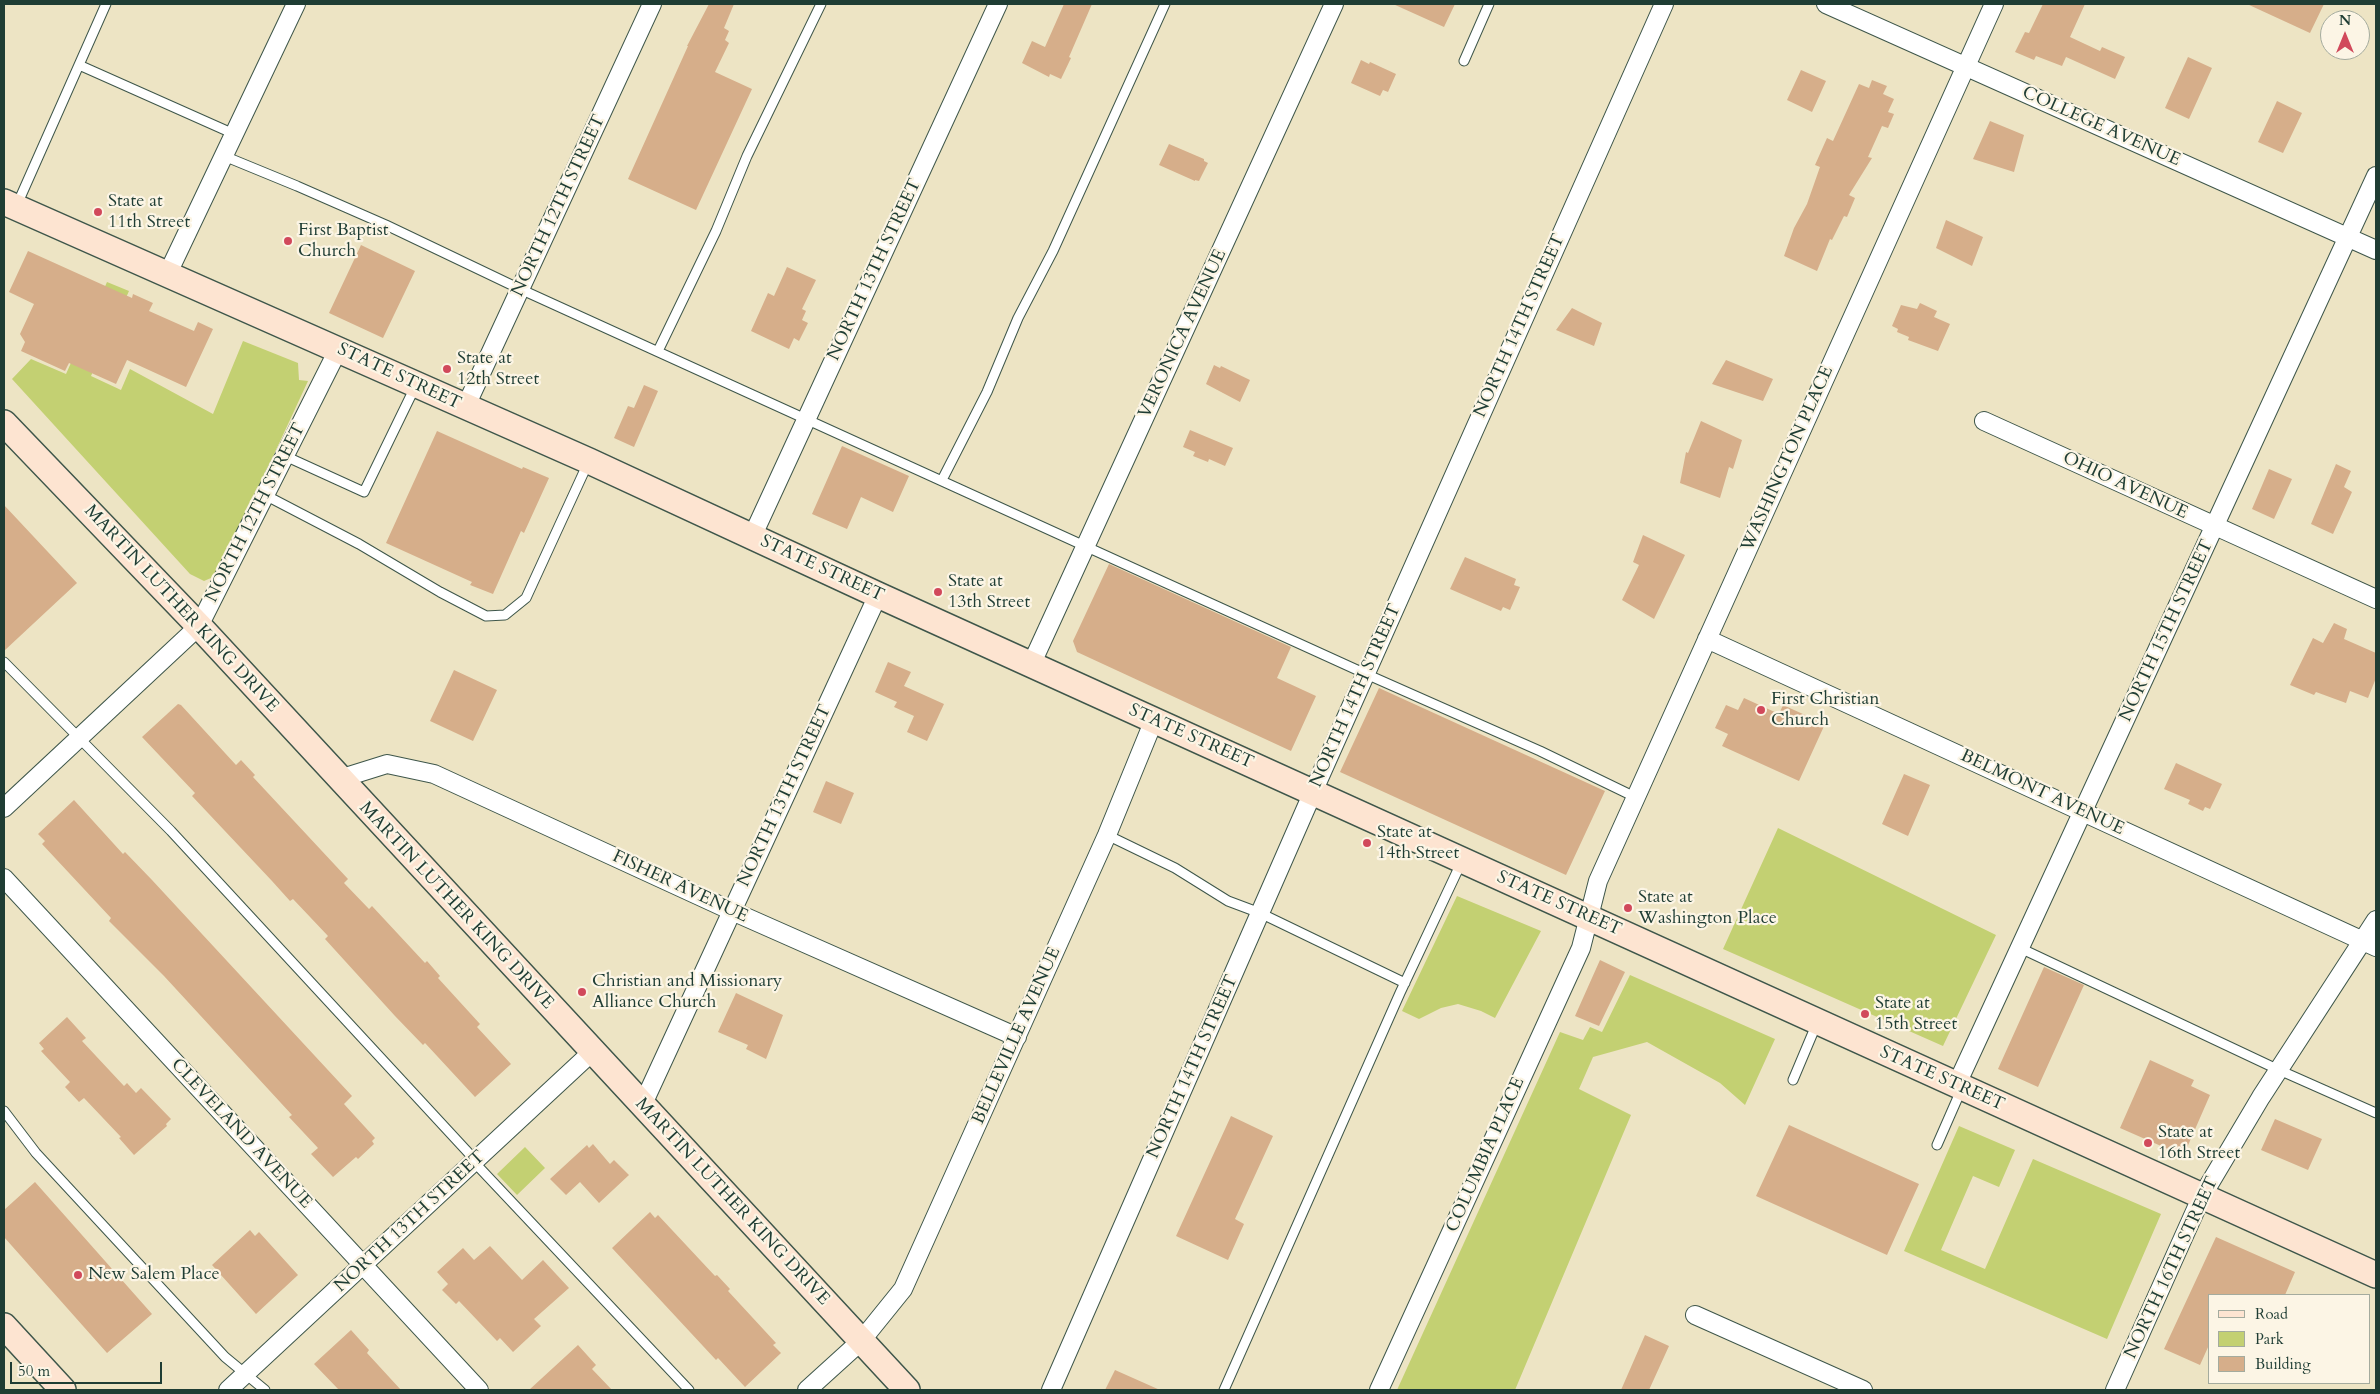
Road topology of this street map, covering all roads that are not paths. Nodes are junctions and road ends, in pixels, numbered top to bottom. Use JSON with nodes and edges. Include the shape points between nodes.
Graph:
{"nodes":[{"id":1,"x":106,"y":4,"type":"edge"},
{"id":2,"x":296,"y":4,"type":"edge"},
{"id":3,"x":652,"y":4,"type":"edge"},
{"id":4,"x":821,"y":4,"type":"edge"},
{"id":5,"x":998,"y":4,"type":"edge"},
{"id":6,"x":1165,"y":4,"type":"edge"},
{"id":7,"x":1334,"y":4,"type":"edge"},
{"id":8,"x":1489,"y":4,"type":"edge"},
{"id":9,"x":1664,"y":4,"type":"edge"},
{"id":10,"x":1826,"y":4,"type":"edge"},
{"id":11,"x":1994,"y":4,"type":"edge"},
{"id":12,"x":1464,"y":61,"type":"dead end"},
{"id":13,"x":79,"y":64,"type":"junction"},
{"id":14,"x":1966,"y":66,"type":"junction"},
{"id":15,"x":234,"y":134,"type":"junction"},
{"id":16,"x":224,"y":156,"type":"junction"},
{"id":17,"x":2376,"y":176,"type":"edge"},
{"id":18,"x":10,"y":205,"type":"edge"},
{"id":19,"x":2348,"y":237,"type":"junction"},
{"id":20,"x":2376,"y":250,"type":"edge"},
{"id":21,"x":168,"y":274,"type":"junction"},
{"id":22,"x":520,"y":289,"type":"junction"},
{"id":23,"x":338,"y":350,"type":"junction"},
{"id":24,"x":658,"y":351,"type":"junction"},
{"id":25,"x":416,"y":385,"type":"junction"},
{"id":26,"x":466,"y":408,"type":"junction"},
{"id":27,"x":806,"y":418,"type":"junction"},
{"id":28,"x":1984,"y":421,"type":"dead end"},
{"id":29,"x":4,"y":423,"type":"edge"},
{"id":30,"x":285,"y":456,"type":"junction"},
{"id":31,"x":589,"y":461,"type":"junction"},
{"id":32,"x":942,"y":480,"type":"junction"},
{"id":33,"x":265,"y":495,"type":"junction"},
{"id":34,"x":2215,"y":527,"type":"junction"},
{"id":35,"x":752,"y":537,"type":"junction"},
{"id":36,"x":1086,"y":546,"type":"junction"},
{"id":37,"x":878,"y":595,"type":"junction"},
{"id":38,"x":2376,"y":599,"type":"edge"},
{"id":39,"x":199,"y":626,"type":"junction"},
{"id":40,"x":1707,"y":639,"type":"junction"},
{"id":41,"x":4,"y":662,"type":"edge"},
{"id":42,"x":1031,"y":665,"type":"junction"},
{"id":43,"x":1366,"y":674,"type":"junction"},
{"id":44,"x":1154,"y":720,"type":"junction"},
{"id":45,"x":79,"y":738,"type":"junction"},
{"id":46,"x":339,"y":779,"type":"junction"},
{"id":47,"x":1313,"y":792,"type":"junction"},
{"id":48,"x":1636,"y":797,"type":"junction"},
{"id":49,"x":4,"y":808,"type":"edge"},
{"id":50,"x":2083,"y":812,"type":"junction"},
{"id":51,"x":1106,"y":835,"type":"junction"},
{"id":52,"x":1462,"y":861,"type":"junction"},
{"id":53,"x":4,"y":878,"type":"edge"},
{"id":54,"x":732,"y":912,"type":"junction"},
{"id":55,"x":1260,"y":914,"type":"junction"},
{"id":56,"x":1589,"y":918,"type":"junction"},
{"id":57,"x":2376,"y":920,"type":"edge"},
{"id":58,"x":2369,"y":944,"type":"edge"},
{"id":59,"x":2020,"y":948,"type":"junction"},
{"id":60,"x":1405,"y":983,"type":"junction"},
{"id":61,"x":1817,"y":1023,"type":"junction"},
{"id":62,"x":1017,"y":1037,"type":"junction"},
{"id":63,"x":592,"y":1052,"type":"junction"},
{"id":64,"x":2279,"y":1070,"type":"junction"},
{"id":65,"x":1793,"y":1080,"type":"dead end"},
{"id":66,"x":1959,"y":1087,"type":"junction"},
{"id":67,"x":642,"y":1106,"type":"junction"},
{"id":68,"x":4,"y":1111,"type":"edge"},
{"id":69,"x":2376,"y":1113,"type":"edge"},
{"id":70,"x":1937,"y":1145,"type":"dead end"},
{"id":71,"x":475,"y":1162,"type":"junction"},
{"id":72,"x":2202,"y":1198,"type":"junction"},
{"id":73,"x":363,"y":1266,"type":"junction"},
{"id":74,"x":2376,"y":1275,"type":"edge"},
{"id":75,"x":1695,"y":1315,"type":"dead end"},
{"id":76,"x":4,"y":1326,"type":"edge"},
{"id":77,"x":861,"y":1341,"type":"junction"},
{"id":78,"x":245,"y":1374,"type":"junction"},
{"id":79,"x":63,"y":1390,"type":"edge"},
{"id":80,"x":228,"y":1390,"type":"edge"},
{"id":81,"x":265,"y":1390,"type":"edge"},
{"id":82,"x":479,"y":1390,"type":"edge"},
{"id":83,"x":689,"y":1390,"type":"edge"},
{"id":84,"x":807,"y":1390,"type":"edge"},
{"id":85,"x":907,"y":1390,"type":"edge"},
{"id":86,"x":1051,"y":1390,"type":"edge"},
{"id":87,"x":1224,"y":1390,"type":"edge"},
{"id":88,"x":1379,"y":1390,"type":"edge"},
{"id":89,"x":1863,"y":1390,"type":"edge"},
{"id":90,"x":2115,"y":1390,"type":"edge"}],
"edges":[{"from":1,"to":13,"type":"lane"},
{"from":2,"to":15,"type":"street"},
{"from":3,"to":22,"type":"street","name":"NORTH 12TH STREET"},
{"from":4,"to":24,"type":"lane"},
{"from":5,"to":27,"type":"street","name":"NORTH 13TH STREET"},
{"from":6,"to":32,"type":"lane","via":[[1053,251],[1018,318],[988,392]]},
{"from":7,"to":36,"type":"street","name":"VERONICA AVENUE"},
{"from":8,"to":12,"type":"lane"},
{"from":9,"to":43,"type":"street","name":"NORTH 14TH STREET"},
{"from":10,"to":14,"type":"street","name":"COLLEGE AVENUE"},
{"from":11,"to":14,"type":"street","name":"WASHINGTON PLACE"},
{"from":13,"to":15,"type":"lane"},
{"from":13,"to":18,"type":"lane"},
{"from":14,"to":19,"type":"street","name":"COLLEGE AVENUE"},
{"from":14,"to":40,"type":"street","name":"WASHINGTON PLACE"},
{"from":15,"to":16,"type":"street"},
{"from":16,"to":21,"type":"street"},
{"from":16,"to":22,"type":"lane","via":[[306,190]]},
{"from":17,"to":19,"type":"street","name":"NORTH 15TH STREET"},
{"from":18,"to":21,"type":"main road","name":"STATE STREET"},
{"from":19,"to":20,"type":"street","name":"COLLEGE AVENUE"},
{"from":19,"to":34,"type":"street","name":"NORTH 15TH STREET"},
{"from":21,"to":23,"type":"main road","name":"STATE STREET"},
{"from":22,"to":24,"type":"lane"},
{"from":22,"to":26,"type":"street","name":"NORTH 12TH STREET"},
{"from":23,"to":25,"type":"main road","name":"STATE STREET"},
{"from":23,"to":30,"type":"street","name":"NORTH 12TH STREET"},
{"from":24,"to":27,"type":"lane"},
{"from":25,"to":26,"type":"main road","name":"STATE STREET"},
{"from":25,"to":30,"type":"lane","via":[[364,492]]},
{"from":26,"to":31,"type":"main road","name":"STATE STREET"},
{"from":27,"to":32,"type":"lane"},
{"from":27,"to":35,"type":"street","name":"NORTH 13TH STREET"},
{"from":28,"to":34,"type":"street","name":"OHIO AVENUE"},
{"from":29,"to":39,"type":"main road","name":"MARTIN LUTHER KING DRIVE"},
{"from":30,"to":33,"type":"street","name":"NORTH 12TH STREET"},
{"from":31,"to":33,"type":"lane","via":[[526,598],[505,615],[486,616]]},
{"from":31,"to":35,"type":"main road","name":"STATE STREET"},
{"from":32,"to":36,"type":"lane"},
{"from":33,"to":39,"type":"street","name":"NORTH 12TH STREET"},
{"from":34,"to":38,"type":"street","name":"OHIO AVENUE"},
{"from":34,"to":50,"type":"street","name":"NORTH 15TH STREET"},
{"from":35,"to":37,"type":"main road","name":"STATE STREET"},
{"from":36,"to":42,"type":"street","name":"VERONICA AVENUE"},
{"from":36,"to":43,"type":"lane"},
{"from":37,"to":42,"type":"main road","name":"STATE STREET"},
{"from":37,"to":54,"type":"street","name":"NORTH 13TH STREET"},
{"from":39,"to":45,"type":"street","name":"NORTH 12TH STREET"},
{"from":39,"to":46,"type":"main road","name":"MARTIN LUTHER KING DRIVE"},
{"from":40,"to":48,"type":"street","name":"WASHINGTON PLACE"},
{"from":40,"to":50,"type":"street","name":"BELMONT AVENUE"},
{"from":41,"to":45,"type":"lane"},
{"from":42,"to":44,"type":"main road","name":"STATE STREET"},
{"from":43,"to":47,"type":"street","name":"NORTH 14TH STREET"},
{"from":43,"to":48,"type":"lane"},
{"from":44,"to":47,"type":"main road","name":"STATE STREET"},
{"from":44,"to":51,"type":"street","name":"BELLEVILLE AVENUE"},
{"from":45,"to":49,"type":"street","name":"NORTH 12TH STREET"},
{"from":45,"to":71,"type":"lane","via":[[171,831]]},
{"from":46,"to":54,"type":"street","name":"FISHER AVENUE","via":[[388,764],[434,774]]},
{"from":46,"to":63,"type":"main road","name":"MARTIN LUTHER KING DRIVE"},
{"from":47,"to":52,"type":"main road","name":"STATE STREET"},
{"from":47,"to":55,"type":"street","name":"NORTH 14TH STREET"},
{"from":48,"to":56,"type":"street","name":"WASHINGTON PLACE","via":[[1598,881]]},
{"from":50,"to":58,"type":"street","name":"BELMONT AVENUE"},
{"from":50,"to":59,"type":"street","name":"NORTH 15TH STREET"},
{"from":51,"to":55,"type":"lane","via":[[1175,868],[1228,901]]},
{"from":51,"to":62,"type":"street","name":"BELLEVILLE AVENUE"},
{"from":52,"to":56,"type":"main road","name":"STATE STREET"},
{"from":52,"to":60,"type":"lane"},
{"from":53,"to":73,"type":"street","name":"CLEVELAND AVENUE"},
{"from":54,"to":62,"type":"street","name":"FISHER AVENUE"},
{"from":54,"to":67,"type":"street","name":"NORTH 13TH STREET"},
{"from":55,"to":60,"type":"lane"},
{"from":55,"to":86,"type":"street","name":"NORTH 14TH STREET"},
{"from":56,"to":61,"type":"main road","name":"STATE STREET"},
{"from":56,"to":88,"type":"street","name":"COLUMBIA PLACE","via":[[1580,948]]},
{"from":57,"to":58,"type":"street","name":"NORTH 16TH STREET"},
{"from":58,"to":64,"type":"street","name":"NORTH 16TH STREET"},
{"from":59,"to":64,"type":"lane"},
{"from":59,"to":66,"type":"street","name":"NORTH 15TH STREET"},
{"from":60,"to":87,"type":"lane"},
{"from":61,"to":65,"type":"lane"},
{"from":61,"to":66,"type":"main road","name":"STATE STREET"},
{"from":62,"to":77,"type":"street","name":"BELLEVILLE AVENUE","via":[[903,1290]]},
{"from":63,"to":67,"type":"main road","name":"MARTIN LUTHER KING DRIVE"},
{"from":63,"to":71,"type":"street","name":"NORTH 13TH STREET"},
{"from":64,"to":69,"type":"lane"},
{"from":64,"to":72,"type":"street","name":"NORTH 16TH STREET"},
{"from":66,"to":70,"type":"lane"},
{"from":66,"to":72,"type":"main road","name":"STATE STREET"},
{"from":67,"to":77,"type":"main road","name":"MARTIN LUTHER KING DRIVE"},
{"from":68,"to":78,"type":"lane","via":[[36,1153],[225,1357]]},
{"from":71,"to":73,"type":"street","name":"NORTH 13TH STREET"},
{"from":71,"to":83,"type":"lane"},
{"from":72,"to":74,"type":"main road","name":"STATE STREET"},
{"from":72,"to":90,"type":"street","name":"NORTH 16TH STREET"},
{"from":73,"to":78,"type":"street","name":"NORTH 13TH STREET"},
{"from":73,"to":82,"type":"street","name":"CLEVELAND AVENUE"},
{"from":75,"to":89,"type":"street"},
{"from":76,"to":79,"type":"main road"},
{"from":77,"to":84,"type":"street"},
{"from":77,"to":85,"type":"main road","name":"MARTIN LUTHER KING DRIVE"},
{"from":78,"to":80,"type":"street","name":"NORTH 13TH STREET"},
{"from":78,"to":81,"type":"lane"}]}
